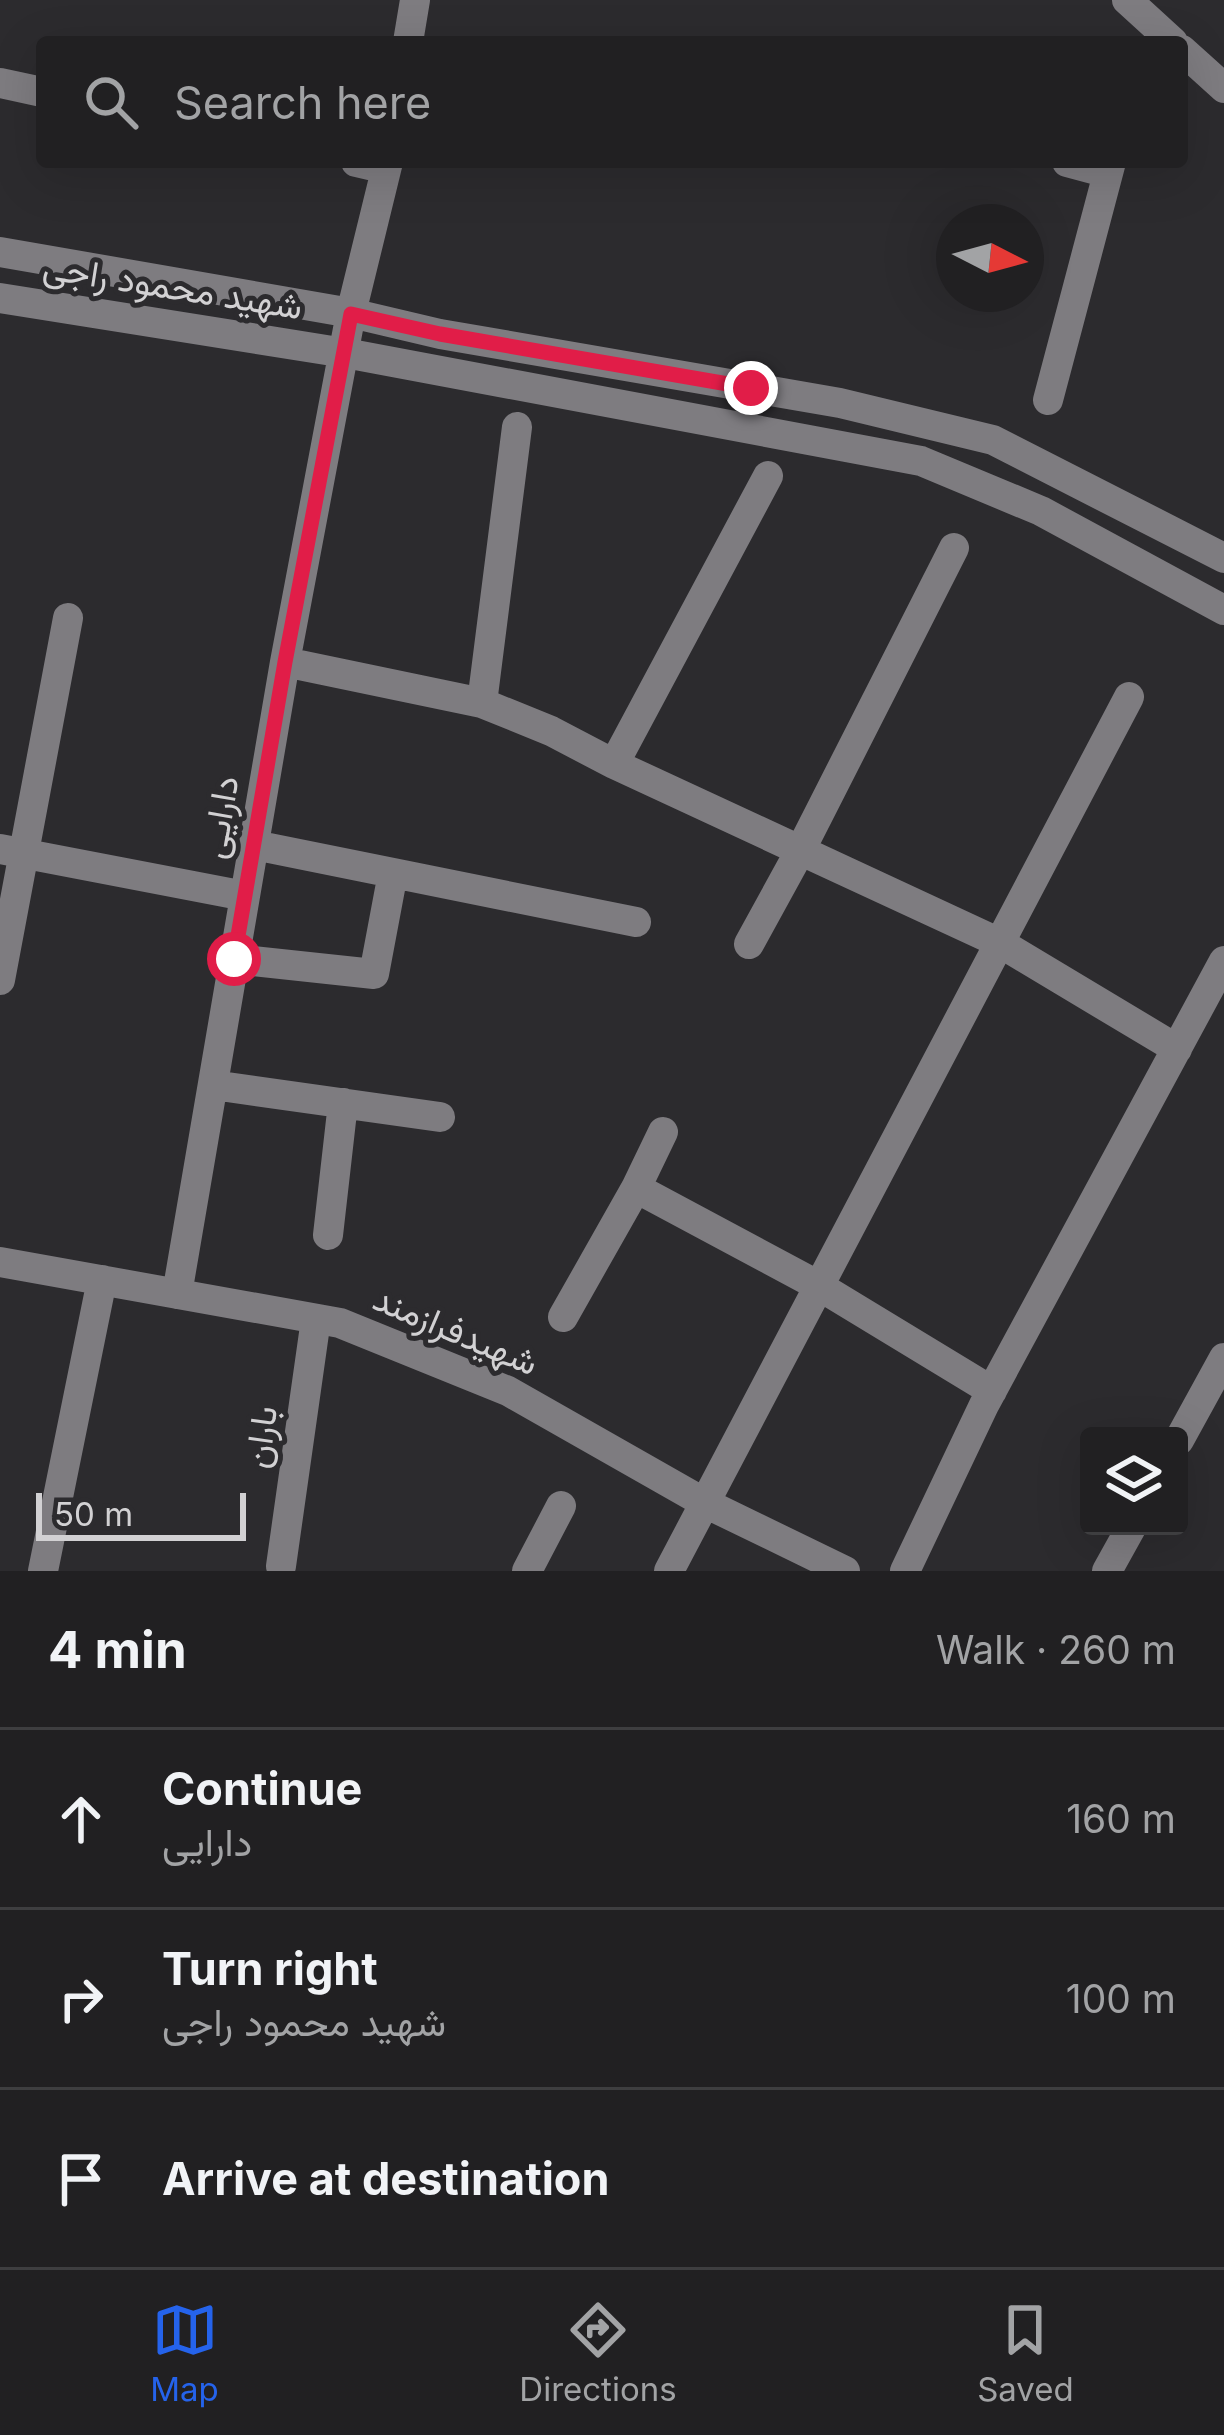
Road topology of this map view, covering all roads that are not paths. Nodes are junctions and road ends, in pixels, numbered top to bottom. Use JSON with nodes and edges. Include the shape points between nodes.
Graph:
{"nodes":[{"id":1,"x":415,"y":0,"type":"edge"},
{"id":2,"x":1139,"y":20,"type":"edge"},
{"id":3,"x":409,"y":36,"type":"edge"},
{"id":4,"x":1164,"y":36,"type":"edge"},
{"id":5,"x":1188,"y":55,"type":"edge"},
{"id":6,"x":0,"y":82,"type":"edge"},
{"id":7,"x":1224,"y":88,"type":"edge"},
{"id":8,"x":36,"y":91,"type":"edge"},
{"id":9,"x":376,"y":168,"type":"edge"},
{"id":10,"x":1110,"y":168,"type":"edge"},
{"id":11,"x":0,"y":252,"type":"edge"},
{"id":12,"x":0,"y":298,"type":"edge"},
{"id":13,"x":351,"y":314,"type":"junction"},
{"id":14,"x":344,"y":353,"type":"junction"},
{"id":15,"x":1048,"y":400,"type":"dead end"},
{"id":16,"x":517,"y":427,"type":"dead end"},
{"id":17,"x":768,"y":476,"type":"dead end"},
{"id":18,"x":954,"y":548,"type":"dead end"},
{"id":19,"x":1224,"y":558,"type":"edge"},
{"id":20,"x":1224,"y":610,"type":"edge"},
{"id":21,"x":68,"y":618,"type":"dead end"},
{"id":22,"x":285,"y":662,"type":"junction"},
{"id":23,"x":1129,"y":697,"type":"dead end"},
{"id":24,"x":482,"y":703,"type":"junction"},
{"id":25,"x":614,"y":764,"type":"junction"},
{"id":26,"x":254,"y":845,"type":"junction"},
{"id":27,"x":12,"y":851,"type":"edge"},
{"id":28,"x":800,"y":851,"type":"junction"},
{"id":29,"x":393,"y":873,"type":"junction"},
{"id":30,"x":245,"y":896,"type":"junction"},
{"id":31,"x":636,"y":922,"type":"dead end"},
{"id":32,"x":1000,"y":943,"type":"junction"},
{"id":33,"x":749,"y":944,"type":"dead end"},
{"id":34,"x":234,"y":959,"type":"junction"},
{"id":35,"x":1224,"y":961,"type":"edge"},
{"id":36,"x":0,"y":980,"type":"edge"},
{"id":37,"x":1177,"y":1049,"type":"junction"},
{"id":38,"x":213,"y":1085,"type":"junction"},
{"id":39,"x":343,"y":1103,"type":"junction"},
{"id":40,"x":440,"y":1117,"type":"dead end"},
{"id":41,"x":663,"y":1132,"type":"dead end"},
{"id":42,"x":636,"y":1188,"type":"junction"},
{"id":43,"x":328,"y":1235,"type":"dead end"},
{"id":44,"x":0,"y":1262,"type":"edge"},
{"id":45,"x":102,"y":1280,"type":"junction"},
{"id":46,"x":819,"y":1286,"type":"junction"},
{"id":47,"x":178,"y":1294,"type":"junction"},
{"id":48,"x":563,"y":1317,"type":"dead end"},
{"id":49,"x":316,"y":1319,"type":"junction"},
{"id":50,"x":1224,"y":1358,"type":"edge"},
{"id":51,"x":992,"y":1390,"type":"junction"},
{"id":52,"x":1186,"y":1427,"type":"edge"},
{"id":53,"x":705,"y":1503,"type":"junction"},
{"id":54,"x":561,"y":1507,"type":"dead end"},
{"id":55,"x":1127,"y":1535,"type":"edge"},
{"id":56,"x":280,"y":1566,"type":"dead end"},
{"id":57,"x":43,"y":1571,"type":"edge"},
{"id":58,"x":526,"y":1571,"type":"edge"},
{"id":59,"x":669,"y":1571,"type":"edge"},
{"id":60,"x":845,"y":1571,"type":"edge"},
{"id":61,"x":905,"y":1571,"type":"edge"},
{"id":62,"x":1107,"y":1571,"type":"edge"}],
"edges":[{"from":1,"to":3,"type":"street"},
{"from":2,"to":4,"type":"street"},
{"from":5,"to":7,"type":"street"},
{"from":6,"to":8,"type":"street"},
{"from":9,"to":13,"type":"street","name":"دارایی"},
{"from":10,"to":15,"type":"street"},
{"from":11,"to":13,"type":"street","name":"شهید محمود راجی"},
{"from":12,"to":14,"type":"street","name":"شهید محمود راجی"},
{"from":13,"to":14,"type":"street","name":"دارایی"},
{"from":13,"to":19,"type":"street","name":"شهید محمود راجی","via":[[840,403],[993,440]]},
{"from":14,"to":20,"type":"street","name":"شهید محمود راجی","via":[[921,461],[1041,511]]},
{"from":14,"to":22,"type":"street","name":"دارایی"},
{"from":16,"to":24,"type":"street"},
{"from":17,"to":25,"type":"street"},
{"from":18,"to":28,"type":"street"},
{"from":21,"to":27,"type":"street"},
{"from":22,"to":24,"type":"street"},
{"from":22,"to":26,"type":"street","name":"دارایی"},
{"from":23,"to":32,"type":"street"},
{"from":24,"to":25,"type":"street"},
{"from":25,"to":28,"type":"street"},
{"from":26,"to":29,"type":"street"},
{"from":26,"to":30,"type":"street","name":"دارایی"},
{"from":27,"to":30,"type":"street"},
{"from":27,"to":36,"type":"street"},
{"from":28,"to":32,"type":"street"},
{"from":28,"to":33,"type":"street"},
{"from":29,"to":31,"type":"street"},
{"from":29,"to":34,"type":"street","via":[[374,974]]},
{"from":30,"to":34,"type":"street","name":"دارایی"},
{"from":32,"to":37,"type":"street"},
{"from":32,"to":46,"type":"street"},
{"from":34,"to":38,"type":"street","name":"دارایی"},
{"from":35,"to":37,"type":"street"},
{"from":37,"to":51,"type":"street"},
{"from":38,"to":39,"type":"street"},
{"from":38,"to":47,"type":"street","name":"دارایی"},
{"from":39,"to":40,"type":"street"},
{"from":39,"to":43,"type":"street"},
{"from":41,"to":42,"type":"street"},
{"from":42,"to":46,"type":"street"},
{"from":42,"to":48,"type":"street"},
{"from":44,"to":45,"type":"street","name":"شهیدفرازمند"},
{"from":45,"to":47,"type":"street","name":"شهیدفرازمند"},
{"from":45,"to":57,"type":"street"},
{"from":46,"to":51,"type":"street"},
{"from":46,"to":53,"type":"street"},
{"from":47,"to":49,"type":"street","name":"شهیدفرازمند"},
{"from":49,"to":53,"type":"street","name":"شهیدفرازمند","via":[[508,1390]]},
{"from":49,"to":56,"type":"street","name":"باران"},
{"from":50,"to":52,"type":"street"},
{"from":51,"to":61,"type":"street"},
{"from":53,"to":59,"type":"street"},
{"from":53,"to":60,"type":"street","name":"شهیدفرازمند"},
{"from":54,"to":58,"type":"street"},
{"from":55,"to":62,"type":"street"}]}
